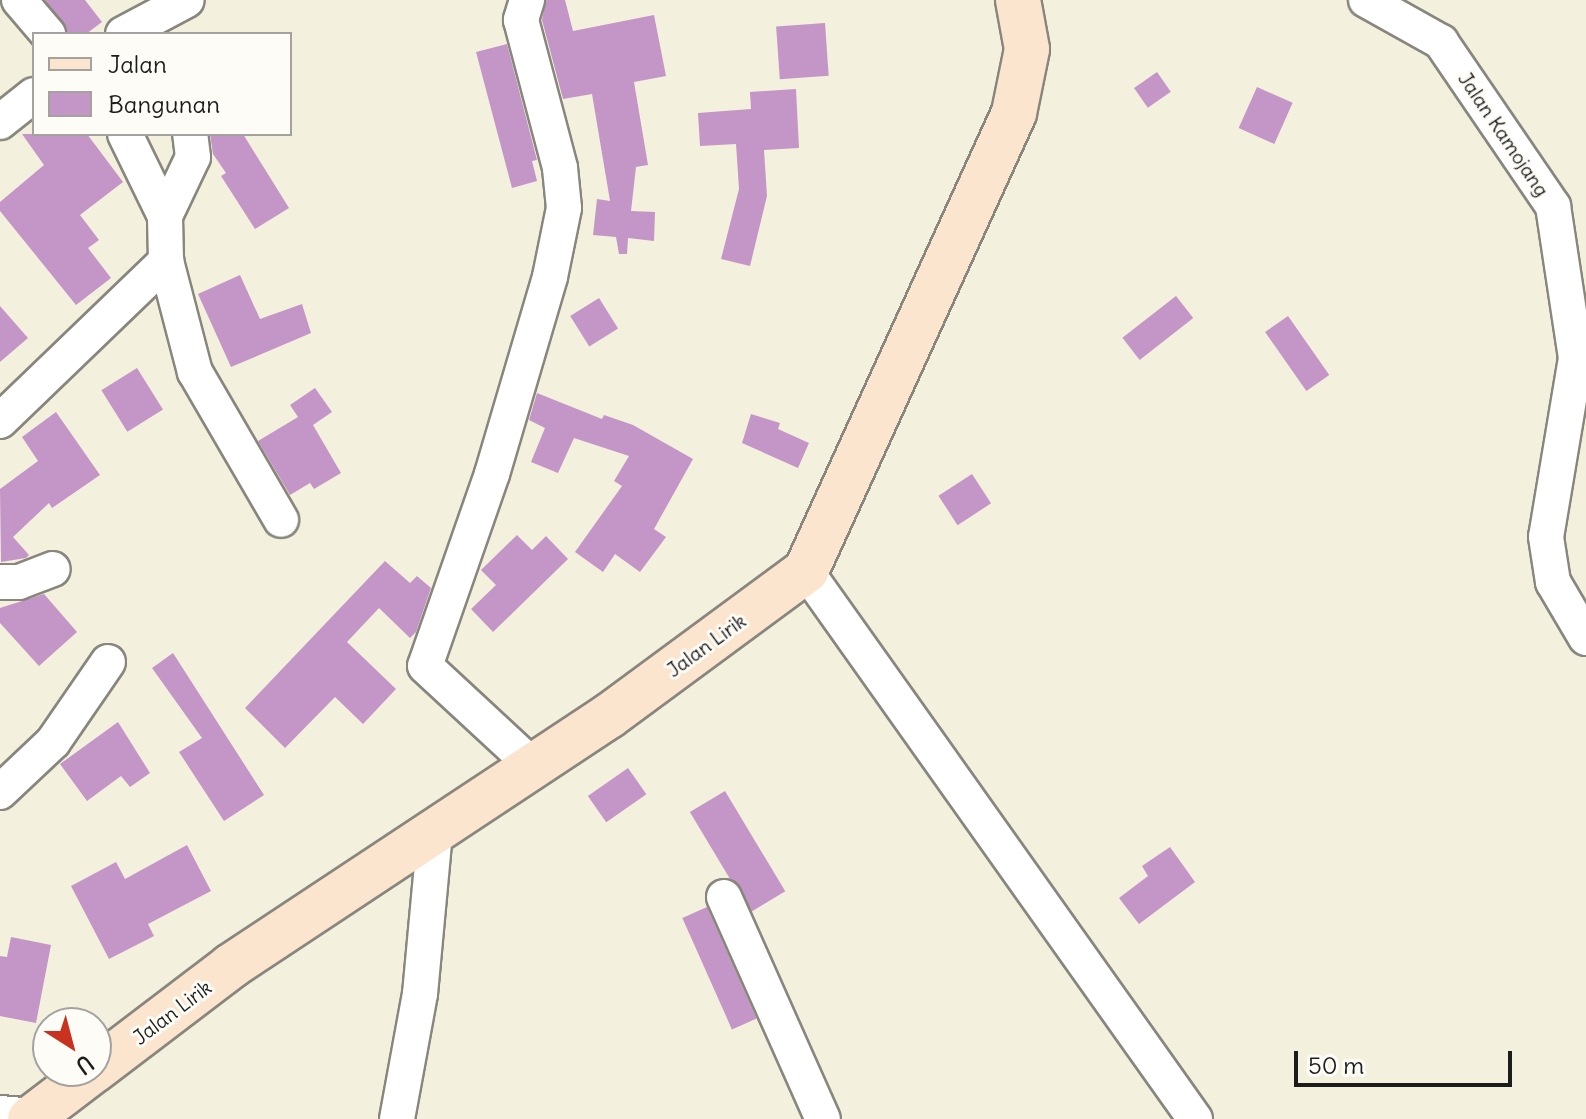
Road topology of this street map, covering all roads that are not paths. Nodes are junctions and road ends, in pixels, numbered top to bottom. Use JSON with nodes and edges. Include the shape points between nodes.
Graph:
{"nodes":[{"id":1,"x":19,"y":0,"type":"edge"},
{"id":2,"x":187,"y":0,"type":"edge"},
{"id":3,"x":527,"y":0,"type":"edge"},
{"id":4,"x":1018,"y":0,"type":"edge"},
{"id":5,"x":1366,"y":0,"type":"edge"},
{"id":6,"x":46,"y":32,"type":"edge"},
{"id":7,"x":127,"y":32,"type":"edge"},
{"id":8,"x":32,"y":97,"type":"edge"},
{"id":9,"x":0,"y":122,"type":"edge"},
{"id":10,"x":126,"y":136,"type":"edge"},
{"id":11,"x":190,"y":136,"type":"edge"},
{"id":12,"x":165,"y":216,"type":"junction"},
{"id":13,"x":166,"y":261,"type":"junction"},
{"id":14,"x":0,"y":421,"type":"edge"},
{"id":15,"x":1574,"y":466,"type":"edge"},
{"id":16,"x":281,"y":520,"type":"dead end"},
{"id":17,"x":53,"y":569,"type":"dead end"},
{"id":18,"x":806,"y":571,"type":"junction"},
{"id":19,"x":0,"y":582,"type":"edge"},
{"id":20,"x":1586,"y":638,"type":"edge"},
{"id":21,"x":108,"y":662,"type":"dead end"},
{"id":22,"x":533,"y":766,"type":"junction"},
{"id":23,"x":0,"y":792,"type":"edge"},
{"id":24,"x":435,"y":831,"type":"junction"},
{"id":25,"x":724,"y":897,"type":"dead end"},
{"id":26,"x":112,"y":1057,"type":"edge"},
{"id":27,"x":68,"y":1087,"type":"edge"},
{"id":28,"x":21,"y":1116,"type":"edge"},
{"id":29,"x":397,"y":1119,"type":"edge"},
{"id":30,"x":823,"y":1119,"type":"edge"},
{"id":31,"x":1195,"y":1119,"type":"edge"}],
"edges":[{"from":1,"to":6,"type":"street"},
{"from":2,"to":7,"type":"street"},
{"from":3,"to":22,"type":"street","via":[[521,20],[560,168],[564,208],[550,277],[492,474],[425,666]]},
{"from":4,"to":18,"type":"main road","via":[[1027,49],[1014,113]]},
{"from":5,"to":15,"type":"street","name":"Jalan Kamojang","via":[[1441,42],[1553,206],[1576,358]]},
{"from":8,"to":9,"type":"street"},
{"from":10,"to":12,"type":"street"},
{"from":11,"to":12,"type":"street","via":[[193,157]]},
{"from":12,"to":13,"type":"street"},
{"from":13,"to":14,"type":"street"},
{"from":13,"to":16,"type":"street","via":[[195,372]]},
{"from":15,"to":20,"type":"street","name":"Jalan Kamojang","via":[[1546,537],[1553,582]]},
{"from":17,"to":19,"type":"street","via":[[19,582]]},
{"from":18,"to":22,"type":"main road","name":"Jalan Lirik"},
{"from":18,"to":31,"type":"street"},
{"from":21,"to":23,"type":"street","via":[[53,742]]},
{"from":22,"to":24,"type":"main road","name":"Jalan Lirik"},
{"from":24,"to":26,"type":"main road","name":"Jalan Lirik","via":[[231,966]]},
{"from":24,"to":29,"type":"street","via":[[420,994]]},
{"from":25,"to":30,"type":"street"},
{"from":27,"to":28,"type":"main road","name":"Jalan Lirik"}]}
